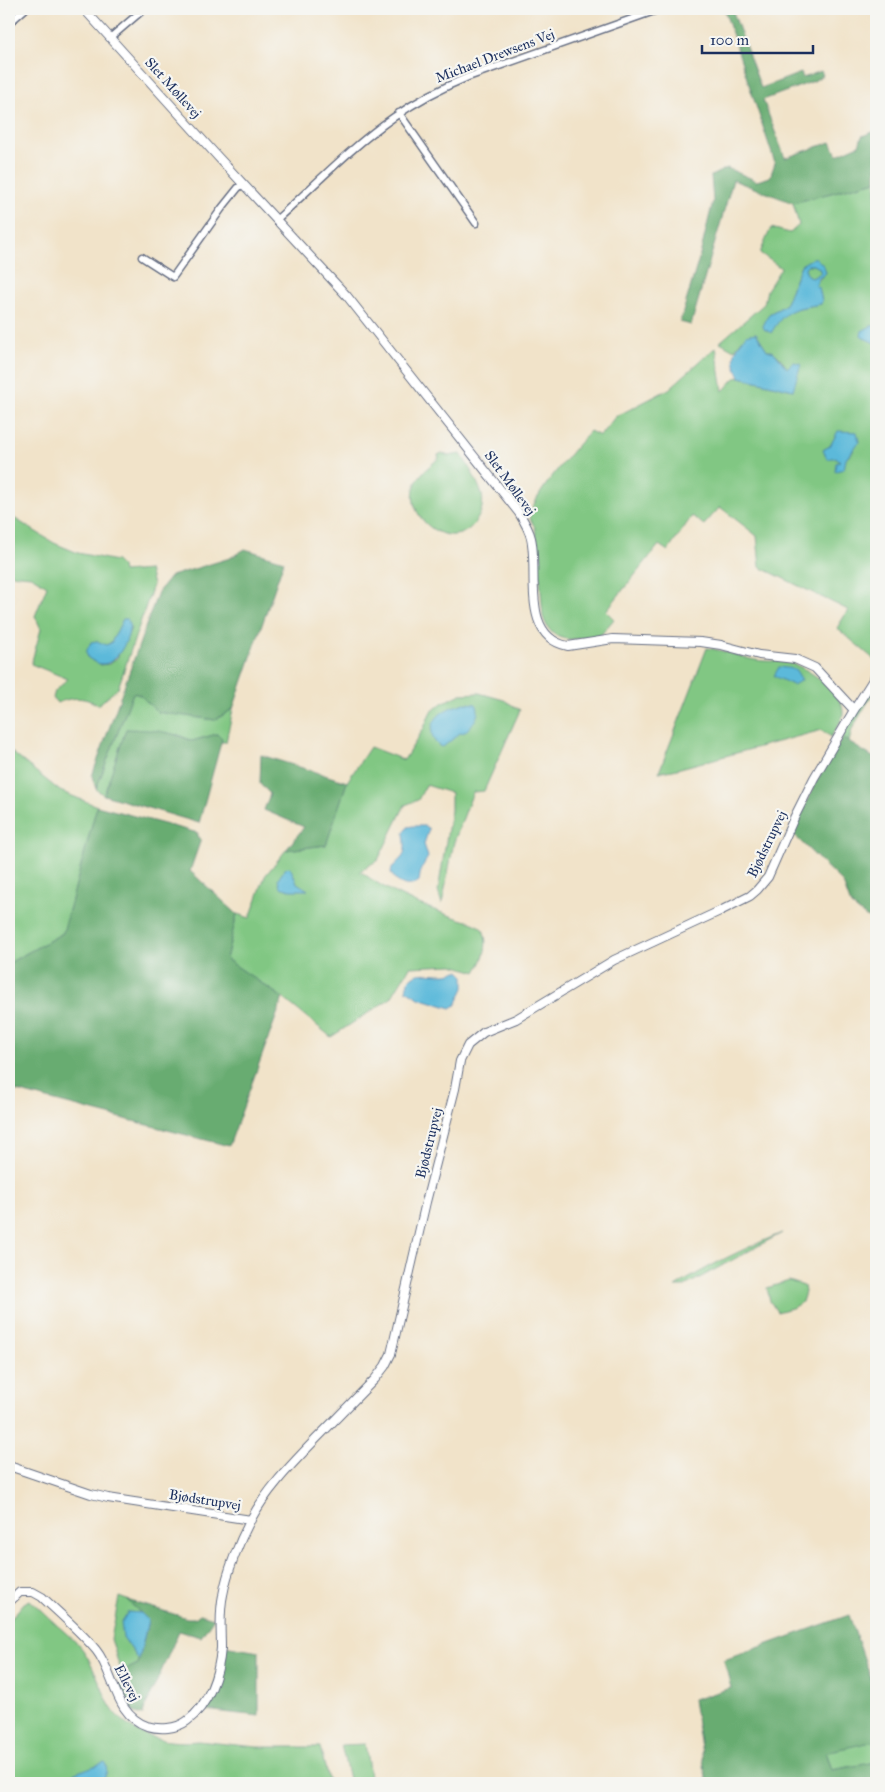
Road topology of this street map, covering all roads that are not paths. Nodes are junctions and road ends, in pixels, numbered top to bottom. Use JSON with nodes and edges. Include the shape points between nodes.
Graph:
{"nodes":[{"id":1,"x":25,"y":9,"type":"edge"},
{"id":2,"x":84,"y":9,"type":"edge"},
{"id":3,"x":144,"y":9,"type":"edge"},
{"id":4,"x":660,"y":9,"type":"edge"},
{"id":5,"x":9,"y":24,"type":"edge"},
{"id":6,"x":110,"y":38,"type":"junction"},
{"id":7,"x":399,"y":113,"type":"junction"},
{"id":8,"x":243,"y":184,"type":"junction"},
{"id":9,"x":276,"y":220,"type":"junction"},
{"id":10,"x":476,"y":223,"type":"dead end"},
{"id":11,"x":142,"y":257,"type":"dead end"},
{"id":12,"x":876,"y":675,"type":"edge"},
{"id":13,"x":854,"y":710,"type":"junction"},
{"id":14,"x":9,"y":1466,"type":"edge"},
{"id":15,"x":251,"y":1520,"type":"junction"},
{"id":16,"x":9,"y":1602,"type":"edge"}],
"edges":[{"from":1,"to":5,"type":"street"},
{"from":2,"to":6,"type":"street","name":"Slet Møllevej"},
{"from":3,"to":6,"type":"street"},
{"from":4,"to":7,"type":"street","name":"Michael Drewsens Vej","via":[[443,87]]},
{"from":6,"to":8,"type":"street","name":"Slet Møllevej"},
{"from":7,"to":9,"type":"street","name":"Michael Drewsens Vej","via":[[367,137]]},
{"from":7,"to":10,"type":"street"},
{"from":8,"to":9,"type":"street","name":"Slet Møllevej"},
{"from":8,"to":11,"type":"street","via":[[173,277]]},
{"from":9,"to":13,"type":"street","name":"Slet Møllevej","via":[[347,296],[519,513],[531,537],[540,627],[550,638],[568,646],[613,639],[706,643],[795,659],[815,668]]},
{"from":12,"to":13,"type":"street","name":"Bjødstrupvej"},
{"from":13,"to":15,"type":"street","name":"Bjødstrupvej","via":[[814,778],[768,877],[757,890],[729,907],[614,960],[516,1019],[484,1032],[468,1046],[460,1061],[391,1354],[374,1379],[280,1477]]},
{"from":14,"to":15,"type":"street","name":"Bjødstrupvej","via":[[90,1494]]},
{"from":15,"to":16,"type":"street","name":"Ellevej","via":[[223,1595],[221,1649],[212,1689],[201,1708],[179,1726],[147,1726],[130,1716],[117,1696],[98,1652],[42,1597],[34,1592],[20,1592]]}]}
